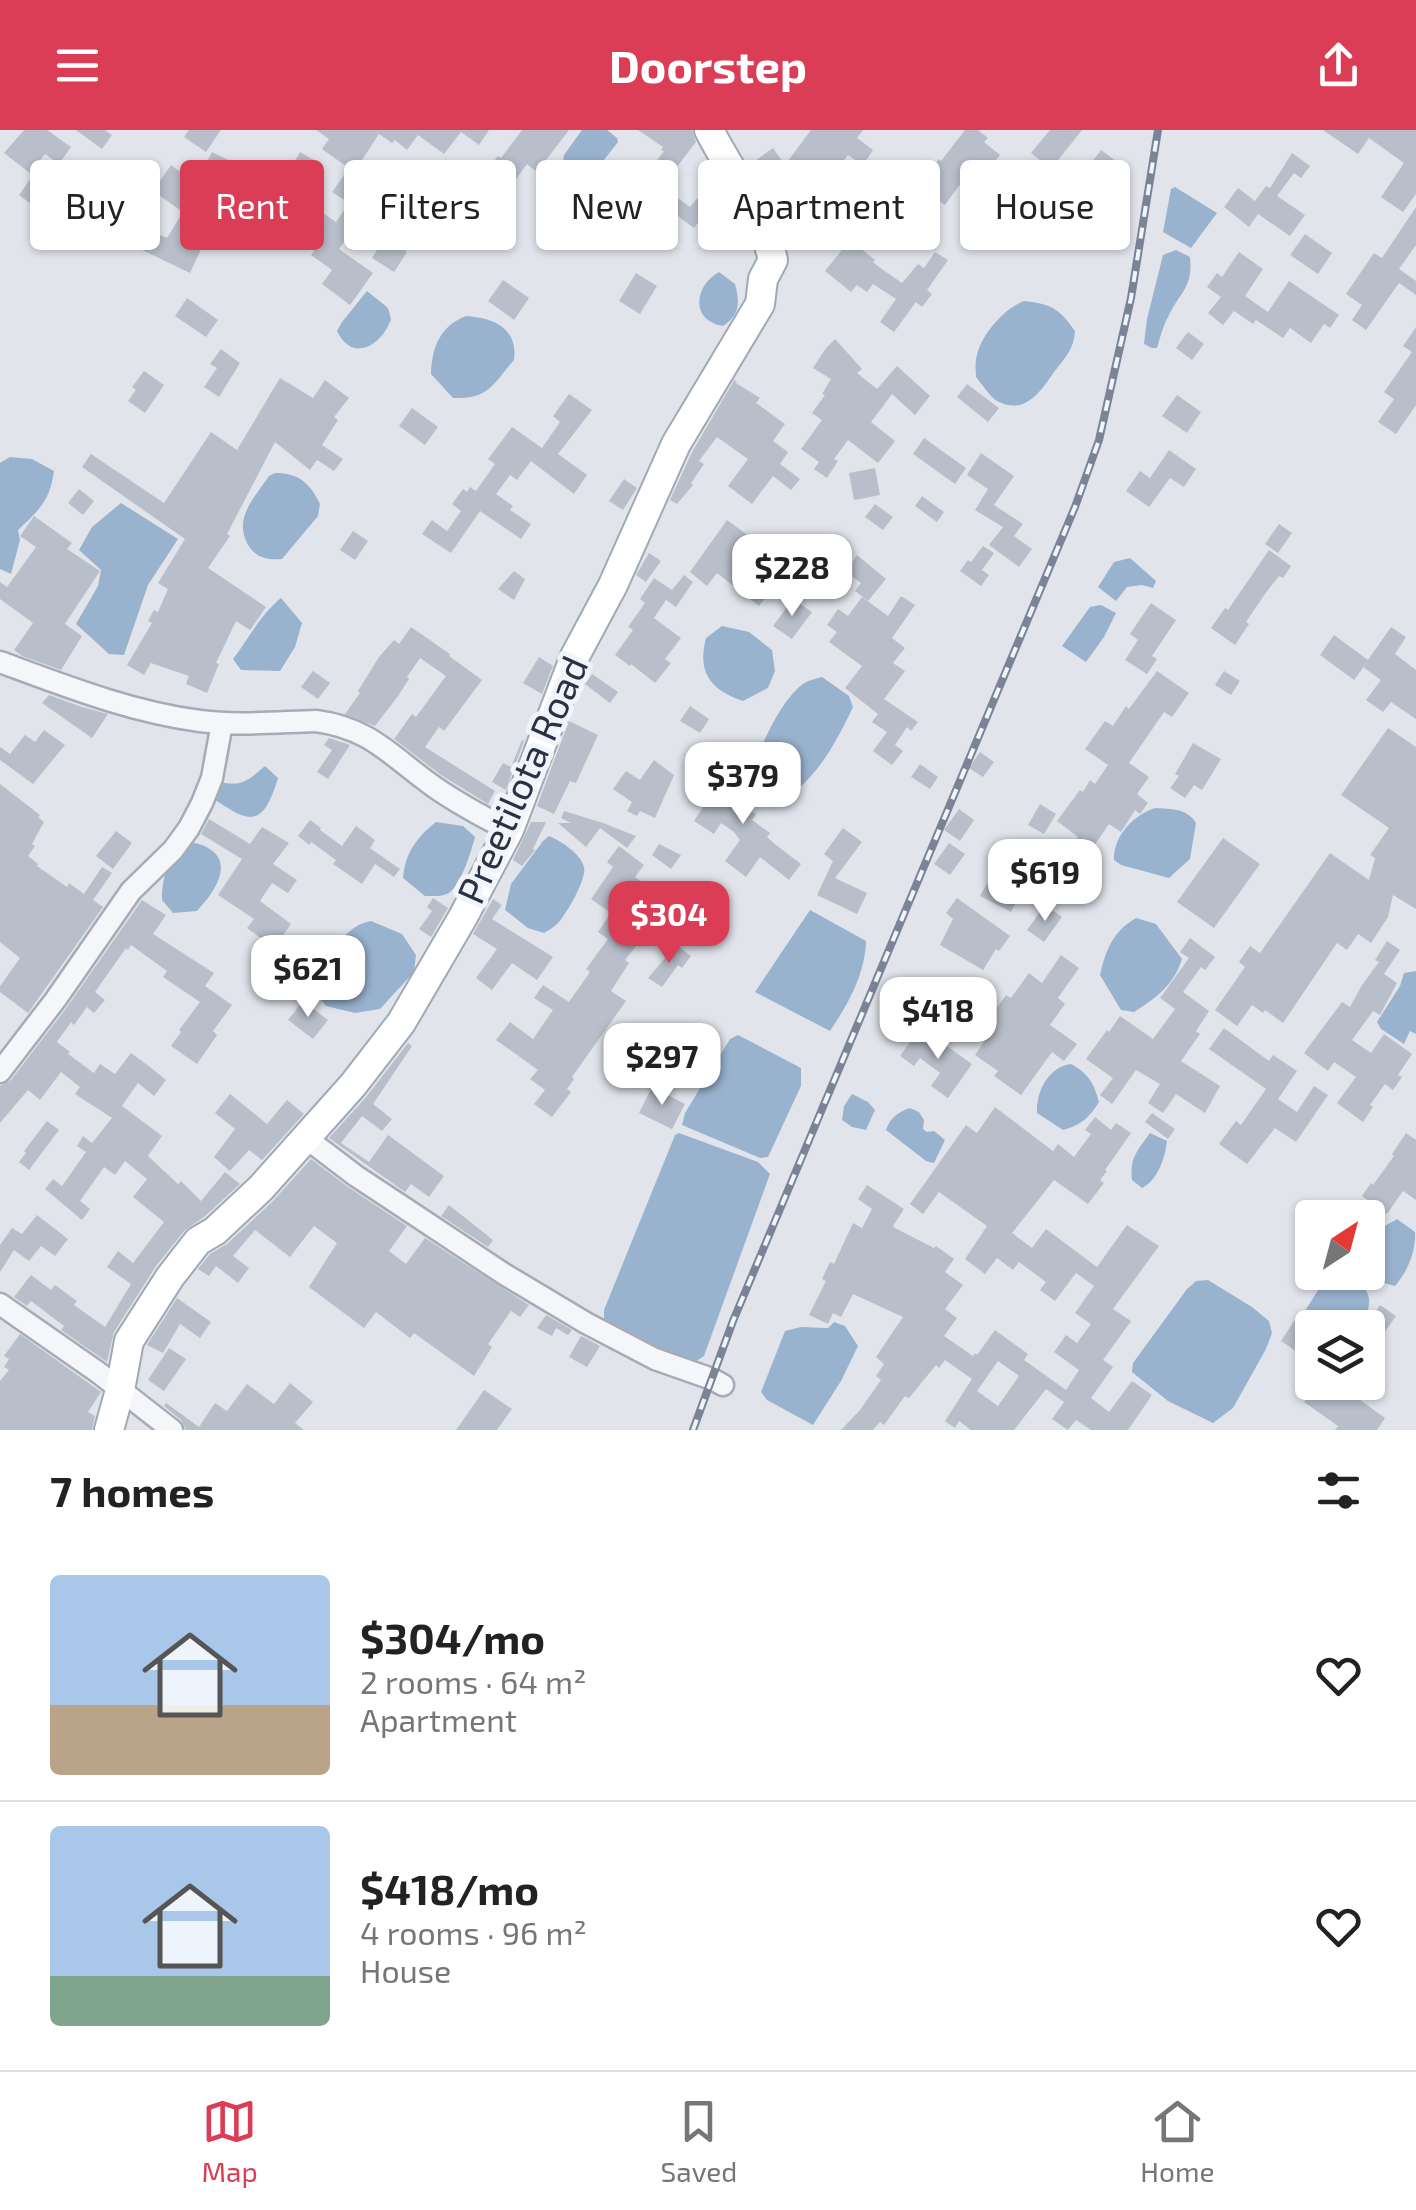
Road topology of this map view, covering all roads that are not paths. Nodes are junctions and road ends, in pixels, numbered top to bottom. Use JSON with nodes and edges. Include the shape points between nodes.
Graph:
{"nodes":[{"id":1,"x":709,"y":130,"type":"edge"},
{"id":2,"x":0,"y":662,"type":"edge"},
{"id":3,"x":222,"y":722,"type":"junction"},
{"id":4,"x":508,"y":830,"type":"junction"},
{"id":5,"x":0,"y":1072,"type":"edge"},
{"id":6,"x":306,"y":1138,"type":"junction"},
{"id":7,"x":0,"y":1304,"type":"edge"},
{"id":8,"x":723,"y":1386,"type":"dead end"},
{"id":9,"x":120,"y":1390,"type":"junction"},
{"id":10,"x":109,"y":1430,"type":"edge"},
{"id":11,"x":172,"y":1430,"type":"edge"}],
"edges":[{"from":1,"to":4,"type":"main road","name":"Preetilota Road","via":[[766,230],[773,260],[760,304],[676,444],[576,656]]},
{"from":2,"to":3,"type":"street","via":[[115,703]]},
{"from":3,"to":4,"type":"street","via":[[316,721],[360,732]]},
{"from":3,"to":5,"type":"street","via":[[212,778],[189,828],[131,891]]},
{"from":4,"to":6,"type":"main road","name":"Preetilota Road","via":[[401,1023]]},
{"from":6,"to":8,"type":"street","via":[[504,1274],[655,1359]]},
{"from":6,"to":9,"type":"main road","name":"Preetilota Road","via":[[262,1188],[188,1252],[130,1341]]},
{"from":7,"to":9,"type":"street"},
{"from":9,"to":10,"type":"main road","name":"Preetilota Road"},
{"from":9,"to":11,"type":"street"}]}
